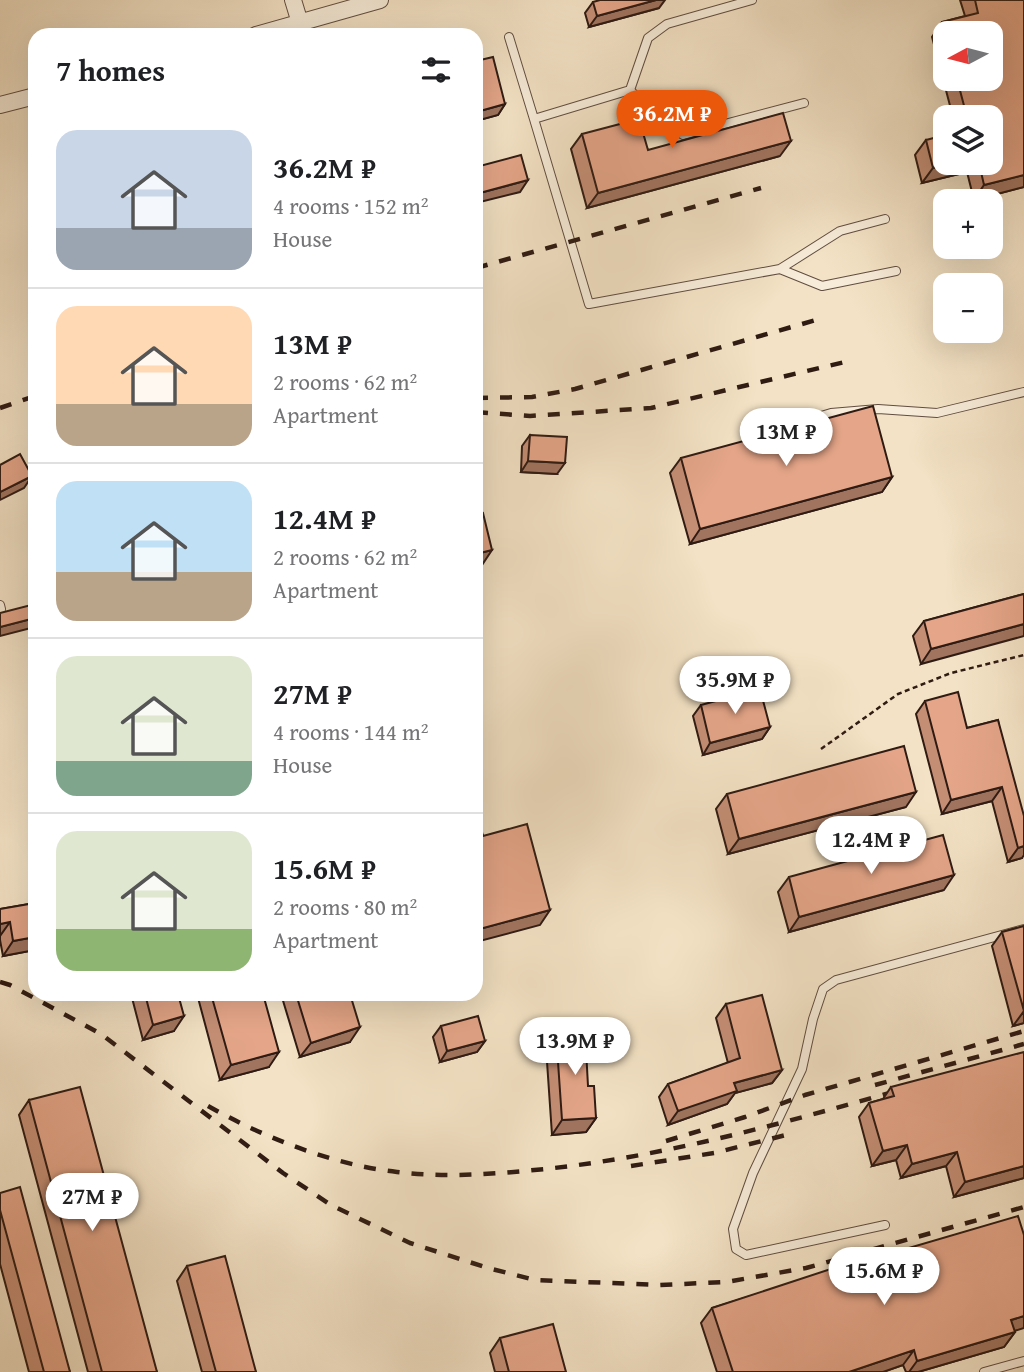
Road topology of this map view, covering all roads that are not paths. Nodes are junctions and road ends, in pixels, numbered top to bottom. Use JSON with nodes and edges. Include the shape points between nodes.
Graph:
{"nodes":[{"id":1,"x":293,"y":0,"type":"edge"},
{"id":2,"x":380,"y":0,"type":"edge"},
{"id":3,"x":752,"y":0,"type":"edge"},
{"id":4,"x":300,"y":23,"type":"junction"},
{"id":5,"x":282,"y":28,"type":"edge"},
{"id":6,"x":509,"y":37,"type":"dead end"},
{"id":7,"x":630,"y":90,"type":"junction"},
{"id":8,"x":28,"y":98,"type":"edge"},
{"id":9,"x":804,"y":103,"type":"dead end"},
{"id":10,"x":0,"y":105,"type":"edge"},
{"id":11,"x":534,"y":119,"type":"junction"},
{"id":12,"x":885,"y":219,"type":"dead end"},
{"id":13,"x":779,"y":270,"type":"junction"},
{"id":14,"x":896,"y":271,"type":"dead end"},
{"id":15,"x":1024,"y":392,"type":"edge"},
{"id":16,"x":762,"y":434,"type":"edge"},
{"id":17,"x":1024,"y":929,"type":"edge"},
{"id":18,"x":885,"y":1225,"type":"dead end"},
{"id":19,"x":1024,"y":1361,"type":"edge"},
{"id":20,"x":984,"y":1372,"type":"edge"}],
"edges":[{"from":1,"to":4,"type":"street"},
{"from":2,"to":4,"type":"street"},
{"from":3,"to":7,"type":"lane","via":[[667,24],[648,38]]},
{"from":4,"to":5,"type":"street"},
{"from":6,"to":11,"type":"lane"},
{"from":7,"to":9,"type":"lane","via":[[683,135]]},
{"from":7,"to":11,"type":"lane"},
{"from":8,"to":10,"type":"street"},
{"from":11,"to":13,"type":"lane","via":[[589,304]]},
{"from":12,"to":13,"type":"lane","via":[[840,231]]},
{"from":13,"to":14,"type":"lane","via":[[822,286]]},
{"from":15,"to":16,"type":"lane","via":[[937,413],[878,409],[831,413]]},
{"from":17,"to":18,"type":"lane","via":[[836,980],[823,989],[802,1069],[753,1173],[733,1229],[736,1249],[746,1255]]},
{"from":19,"to":20,"type":"lane"}]}
